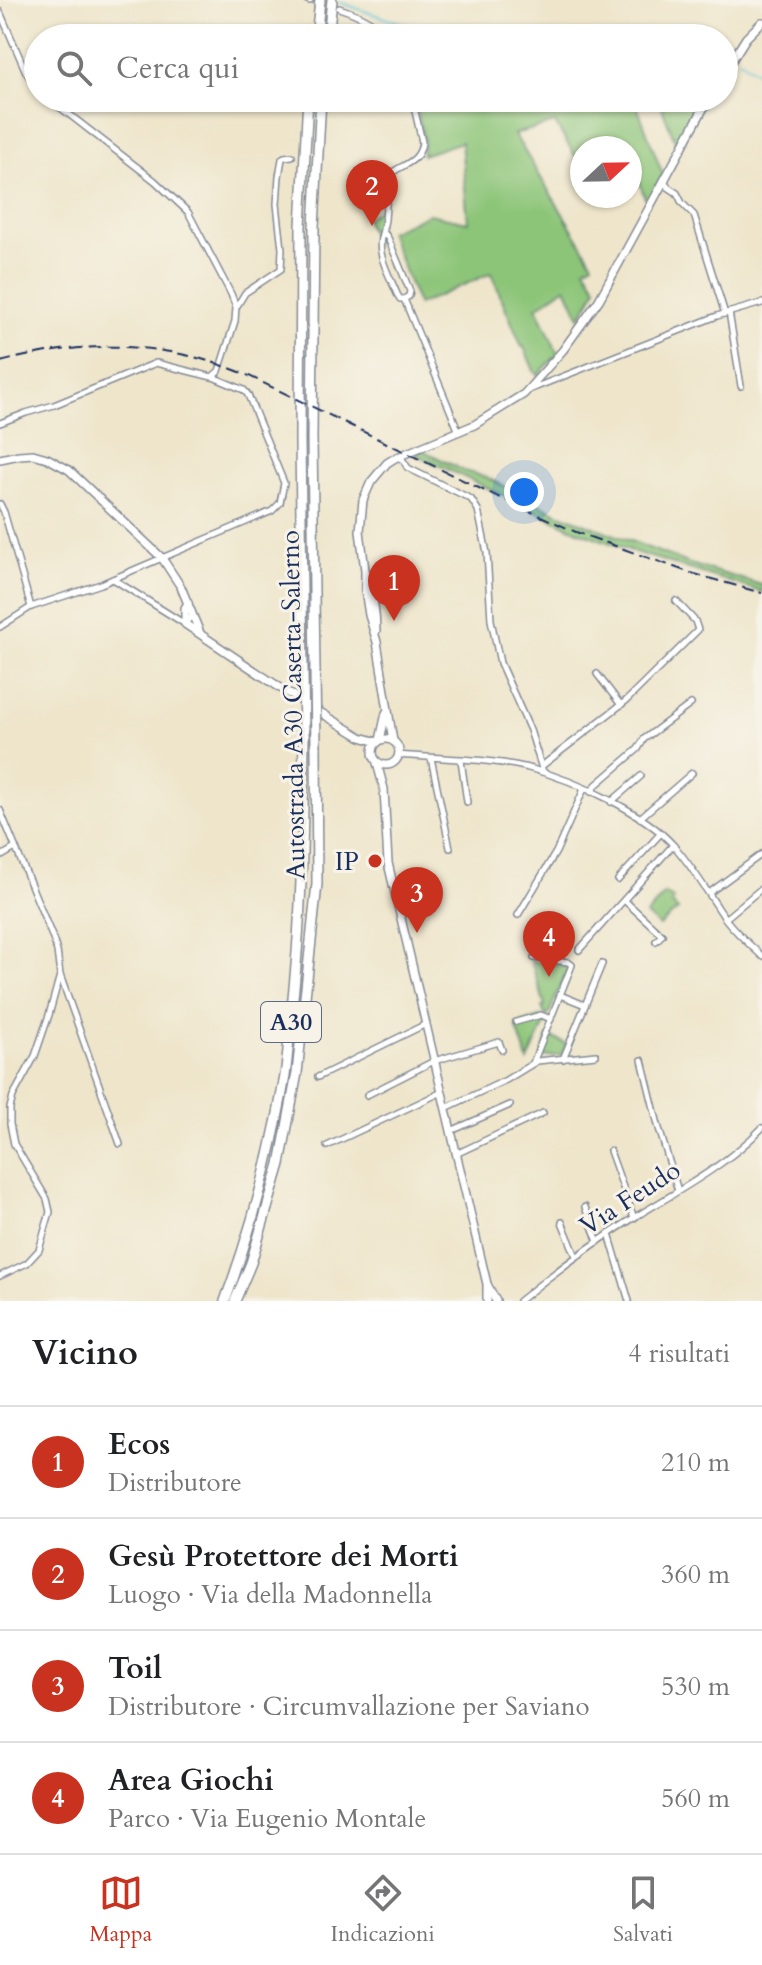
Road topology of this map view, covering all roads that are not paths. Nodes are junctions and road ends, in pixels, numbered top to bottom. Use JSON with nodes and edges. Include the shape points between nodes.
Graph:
{"nodes":[{"id":1,"x":320,"y":0,"type":"edge"},
{"id":2,"x":336,"y":4,"type":"edge"},
{"id":3,"x":0,"y":12,"type":"edge"},
{"id":4,"x":762,"y":22,"type":"edge"},
{"id":5,"x":317,"y":24,"type":"edge"},
{"id":6,"x":331,"y":24,"type":"edge"},
{"id":7,"x":373,"y":24,"type":"edge"},
{"id":8,"x":738,"y":49,"type":"edge"},
{"id":9,"x":24,"y":67,"type":"edge"},
{"id":10,"x":66,"y":112,"type":"edge"},
{"id":11,"x":307,"y":112,"type":"edge"},
{"id":12,"x":320,"y":112,"type":"edge"},
{"id":13,"x":415,"y":112,"type":"edge"},
{"id":14,"x":701,"y":112,"type":"edge"},
{"id":15,"x":292,"y":156,"type":"dead end"},
{"id":16,"x":664,"y":180,"type":"junction"},
{"id":17,"x":382,"y":234,"type":"junction"},
{"id":18,"x":404,"y":299,"type":"junction"},
{"id":19,"x":762,"y":303,"type":"edge"},
{"id":20,"x":236,"y":307,"type":"junction"},
{"id":21,"x":727,"y":313,"type":"junction"},
{"id":22,"x":212,"y":377,"type":"junction"},
{"id":23,"x":741,"y":386,"type":"dead end"},
{"id":24,"x":528,"y":390,"type":"junction"},
{"id":25,"x":0,"y":423,"type":"edge"},
{"id":26,"x":459,"y":432,"type":"junction"},
{"id":27,"x":397,"y":457,"type":"junction"},
{"id":28,"x":0,"y":459,"type":"edge"},
{"id":29,"x":0,"y":504,"type":"edge"},
{"id":30,"x":162,"y":558,"type":"junction"},
{"id":31,"x":112,"y":579,"type":"junction"},
{"id":32,"x":676,"y":601,"type":"dead end"},
{"id":33,"x":186,"y":606,"type":"junction"},
{"id":34,"x":31,"y":607,"type":"junction"},
{"id":35,"x":170,"y":615,"type":"junction"},
{"id":36,"x":192,"y":615,"type":"junction"},
{"id":37,"x":185,"y":624,"type":"junction"},
{"id":38,"x":0,"y":627,"type":"edge"},
{"id":39,"x":200,"y":633,"type":"junction"},
{"id":40,"x":597,"y":674,"type":"dead end"},
{"id":41,"x":691,"y":704,"type":"dead end"},
{"id":42,"x":621,"y":705,"type":"junction"},
{"id":43,"x":387,"y":707,"type":"junction"},
{"id":44,"x":361,"y":737,"type":"junction"},
{"id":45,"x":379,"y":741,"type":"junction"},
{"id":46,"x":393,"y":741,"type":"junction"},
{"id":47,"x":372,"y":752,"type":"junction"},
{"id":48,"x":399,"y":755,"type":"junction"},
{"id":49,"x":431,"y":758,"type":"junction"},
{"id":50,"x":461,"y":760,"type":"junction"},
{"id":51,"x":377,"y":763,"type":"junction"},
{"id":52,"x":391,"y":765,"type":"junction"},
{"id":53,"x":542,"y":765,"type":"junction"},
{"id":54,"x":543,"y":773,"type":"junction"},
{"id":55,"x":692,"y":773,"type":"dead end"},
{"id":56,"x":641,"y":776,"type":"dead end"},
{"id":57,"x":384,"y":789,"type":"junction"},
{"id":58,"x":584,"y":789,"type":"junction"},
{"id":59,"x":591,"y":792,"type":"junction"},
{"id":60,"x":467,"y":802,"type":"dead end"},
{"id":61,"x":611,"y":802,"type":"junction"},
{"id":62,"x":0,"y":810,"type":"edge"},
{"id":63,"x":640,"y":818,"type":"junction"},
{"id":64,"x":661,"y":833,"type":"junction"},
{"id":65,"x":673,"y":845,"type":"junction"},
{"id":66,"x":15,"y":848,"type":"junction"},
{"id":67,"x":450,"y":848,"type":"dead end"},
{"id":68,"x":762,"y":854,"type":"edge"},
{"id":69,"x":0,"y":857,"type":"edge"},
{"id":70,"x":618,"y":880,"type":"dead end"},
{"id":71,"x":762,"y":888,"type":"edge"},
{"id":72,"x":709,"y":893,"type":"junction"},
{"id":73,"x":624,"y":900,"type":"junction"},
{"id":74,"x":518,"y":915,"type":"dead end"},
{"id":75,"x":726,"y":918,"type":"junction"},
{"id":76,"x":656,"y":941,"type":"dead end"},
{"id":77,"x":579,"y":950,"type":"dead end"},
{"id":78,"x":761,"y":952,"type":"edge"},
{"id":79,"x":534,"y":958,"type":"dead end"},
{"id":80,"x":602,"y":964,"type":"dead end"},
{"id":81,"x":60,"y":975,"type":"junction"},
{"id":82,"x":560,"y":995,"type":"junction"},
{"id":83,"x":585,"y":1005,"type":"junction"},
{"id":84,"x":551,"y":1019,"type":"junction"},
{"id":85,"x":516,"y":1022,"type":"dead end"},
{"id":86,"x":426,"y":1024,"type":"junction"},
{"id":87,"x":502,"y":1050,"type":"dead end"},
{"id":88,"x":596,"y":1055,"type":"dead end"},
{"id":89,"x":563,"y":1059,"type":"junction"},
{"id":90,"x":642,"y":1060,"type":"dead end"},
{"id":91,"x":434,"y":1061,"type":"junction"},
{"id":92,"x":532,"y":1064,"type":"junction"},
{"id":93,"x":318,"y":1077,"type":"dead end"},
{"id":94,"x":442,"y":1092,"type":"junction"},
{"id":95,"x":367,"y":1095,"type":"dead end"},
{"id":96,"x":510,"y":1105,"type":"dead end"},
{"id":97,"x":446,"y":1108,"type":"junction"},
{"id":98,"x":543,"y":1113,"type":"dead end"},
{"id":99,"x":762,"y":1128,"type":"edge"},
{"id":100,"x":451,"y":1131,"type":"junction"},
{"id":101,"x":120,"y":1144,"type":"dead end"},
{"id":102,"x":327,"y":1146,"type":"dead end"},
{"id":103,"x":610,"y":1151,"type":"dead end"},
{"id":104,"x":456,"y":1154,"type":"junction"},
{"id":105,"x":678,"y":1191,"type":"junction"},
{"id":106,"x":585,"y":1207,"type":"dead end"},
{"id":107,"x":634,"y":1218,"type":"junction"},
{"id":108,"x":562,"y":1222,"type":"dead end"},
{"id":109,"x":609,"y":1234,"type":"junction"},
{"id":110,"x":598,"y":1242,"type":"junction"},
{"id":111,"x":576,"y":1256,"type":"junction"},
{"id":112,"x":0,"y":1276,"type":"edge"},
{"id":113,"x":487,"y":1284,"type":"junction"},
{"id":114,"x":225,"y":1301,"type":"edge"},
{"id":115,"x":235,"y":1301,"type":"edge"},
{"id":116,"x":487,"y":1301,"type":"edge"},
{"id":117,"x":496,"y":1301,"type":"edge"},
{"id":118,"x":519,"y":1301,"type":"edge"},
{"id":119,"x":629,"y":1301,"type":"edge"}],
"edges":[{"from":1,"to":5,"type":"highway"},
{"from":2,"to":6,"type":"highway"},
{"from":2,"to":7,"type":"street"},
{"from":3,"to":9,"type":"street"},
{"from":4,"to":8,"type":"main road"},
{"from":10,"to":20,"type":"street","via":[[188,212]]},
{"from":11,"to":114,"type":"highway","name":"Autostrada A30 Caserta-Salerno","number":"A30","bridge":true,"via":[[301,226],[304,734],[296,973],[285,1075],[264,1173]]},
{"from":12,"to":115,"type":"highway","name":"Autostrada A30 Caserta-Salerno","number":"A30","bridge":true,"via":[[312,408],[317,884],[297,1073],[280,1164]]},
{"from":13,"to":17,"type":"street","via":[[422,149],[390,174]]},
{"from":14,"to":16,"type":"main road"},
{"from":15,"to":20,"type":"street","via":[[282,159],[279,176],[282,266],[245,293]]},
{"from":16,"to":21,"type":"street","via":[[694,215]]},
{"from":16,"to":24,"type":"main road","via":[[599,300]]},
{"from":17,"to":18,"type":"street","via":[[383,258]]},
{"from":17,"to":18,"type":"street","via":[[410,291]]},
{"from":18,"to":26,"type":"street"},
{"from":19,"to":21,"type":"street"},
{"from":20,"to":22,"type":"street","via":[[224,357]]},
{"from":21,"to":23,"type":"street"},
{"from":21,"to":24,"type":"street"},
{"from":22,"to":25,"type":"street","via":[[156,363]]},
{"from":22,"to":30,"type":"street","via":[[248,395],[284,483],[280,503]]},
{"from":24,"to":26,"type":"main road"},
{"from":26,"to":27,"type":"main road"},
{"from":27,"to":43,"type":"main road","via":[[379,471],[363,500],[360,531],[365,590]]},
{"from":27,"to":53,"type":"street","via":[[408,468],[471,499],[478,510],[500,663]]},
{"from":28,"to":30,"type":"main road","via":[[33,454],[69,470]]},
{"from":29,"to":34,"type":"street"},
{"from":30,"to":31,"type":"street"},
{"from":30,"to":33,"type":"main road","via":[[181,587]]},
{"from":31,"to":34,"type":"street"},
{"from":31,"to":35,"type":"street"},
{"from":32,"to":42,"type":"street","via":[[698,630]]},
{"from":33,"to":35,"type":"street"},
{"from":33,"to":36,"type":"main road"},
{"from":33,"to":37,"type":"main road"},
{"from":34,"to":38,"type":"street"},
{"from":35,"to":37,"type":"street"},
{"from":36,"to":37,"type":"street"},
{"from":36,"to":39,"type":"main road"},
{"from":37,"to":39,"type":"main road"},
{"from":39,"to":44,"type":"main road"},
{"from":40,"to":42,"type":"street"},
{"from":41,"to":59,"type":"street","via":[[644,739]]},
{"from":42,"to":53,"type":"street"},
{"from":43,"to":45,"type":"main road"},
{"from":43,"to":46,"type":"main road"},
{"from":44,"to":45,"type":"main road"},
{"from":44,"to":47,"type":"main road"},
{"from":45,"to":46,"type":"main road"},
{"from":45,"to":47,"type":"main road"},
{"from":46,"to":48,"type":"main road"},
{"from":47,"to":51,"type":"main road"},
{"from":48,"to":49,"type":"street"},
{"from":48,"to":52,"type":"main road"},
{"from":49,"to":50,"type":"street"},
{"from":49,"to":67,"type":"street"},
{"from":50,"to":54,"type":"street"},
{"from":50,"to":60,"type":"street"},
{"from":51,"to":52,"type":"main road"},
{"from":51,"to":57,"type":"main road"},
{"from":52,"to":57,"type":"main road"},
{"from":53,"to":54,"type":"street"},
{"from":54,"to":58,"type":"street"},
{"from":55,"to":63,"type":"street"},
{"from":56,"to":61,"type":"street"},
{"from":57,"to":86,"type":"main road","via":[[388,863]]},
{"from":58,"to":59,"type":"street"},
{"from":58,"to":74,"type":"street","via":[[556,852]]},
{"from":59,"to":61,"type":"street"},
{"from":61,"to":63,"type":"street"},
{"from":62,"to":66,"type":"street"},
{"from":63,"to":64,"type":"street"},
{"from":64,"to":65,"type":"street"},
{"from":64,"to":70,"type":"street"},
{"from":65,"to":72,"type":"street"},
{"from":65,"to":73,"type":"street"},
{"from":66,"to":69,"type":"street"},
{"from":66,"to":81,"type":"street","via":[[52,936]]},
{"from":68,"to":72,"type":"street"},
{"from":71,"to":75,"type":"street"},
{"from":72,"to":75,"type":"street"},
{"from":73,"to":76,"type":"street","via":[[662,935]]},
{"from":73,"to":77,"type":"street"},
{"from":75,"to":78,"type":"street"},
{"from":79,"to":82,"type":"street","via":[[571,963]]},
{"from":80,"to":83,"type":"street"},
{"from":81,"to":101,"type":"street"},
{"from":81,"to":112,"type":"street","via":[[35,1056],[10,1108],[14,1144],[50,1212],[39,1250],[27,1263]]},
{"from":82,"to":83,"type":"street"},
{"from":82,"to":84,"type":"street"},
{"from":83,"to":89,"type":"street"},
{"from":84,"to":85,"type":"street","via":[[541,1015]]},
{"from":84,"to":92,"type":"street"},
{"from":86,"to":91,"type":"main road"},
{"from":86,"to":93,"type":"street"},
{"from":87,"to":91,"type":"street","via":[[499,1042]]},
{"from":88,"to":89,"type":"street"},
{"from":89,"to":92,"type":"street"},
{"from":90,"to":105,"type":"street"},
{"from":91,"to":94,"type":"main road"},
{"from":91,"to":95,"type":"street"},
{"from":92,"to":97,"type":"street"},
{"from":94,"to":97,"type":"main road"},
{"from":94,"to":102,"type":"street"},
{"from":96,"to":100,"type":"street"},
{"from":97,"to":100,"type":"main road"},
{"from":98,"to":104,"type":"street"},
{"from":99,"to":105,"type":"street","name":"Via Feudo"},
{"from":100,"to":104,"type":"main road"},
{"from":103,"to":107,"type":"street"},
{"from":104,"to":113,"type":"main road"},
{"from":105,"to":107,"type":"street","name":"Via Feudo"},
{"from":106,"to":110,"type":"street"},
{"from":107,"to":109,"type":"street","name":"Via Feudo"},
{"from":108,"to":111,"type":"street"},
{"from":109,"to":110,"type":"street","name":"Via Feudo"},
{"from":109,"to":119,"type":"street"},
{"from":110,"to":111,"type":"street","name":"Via Feudo"},
{"from":111,"to":118,"type":"street","name":"Via Feudo"},
{"from":113,"to":116,"type":"main road"},
{"from":113,"to":117,"type":"main road"}]}
